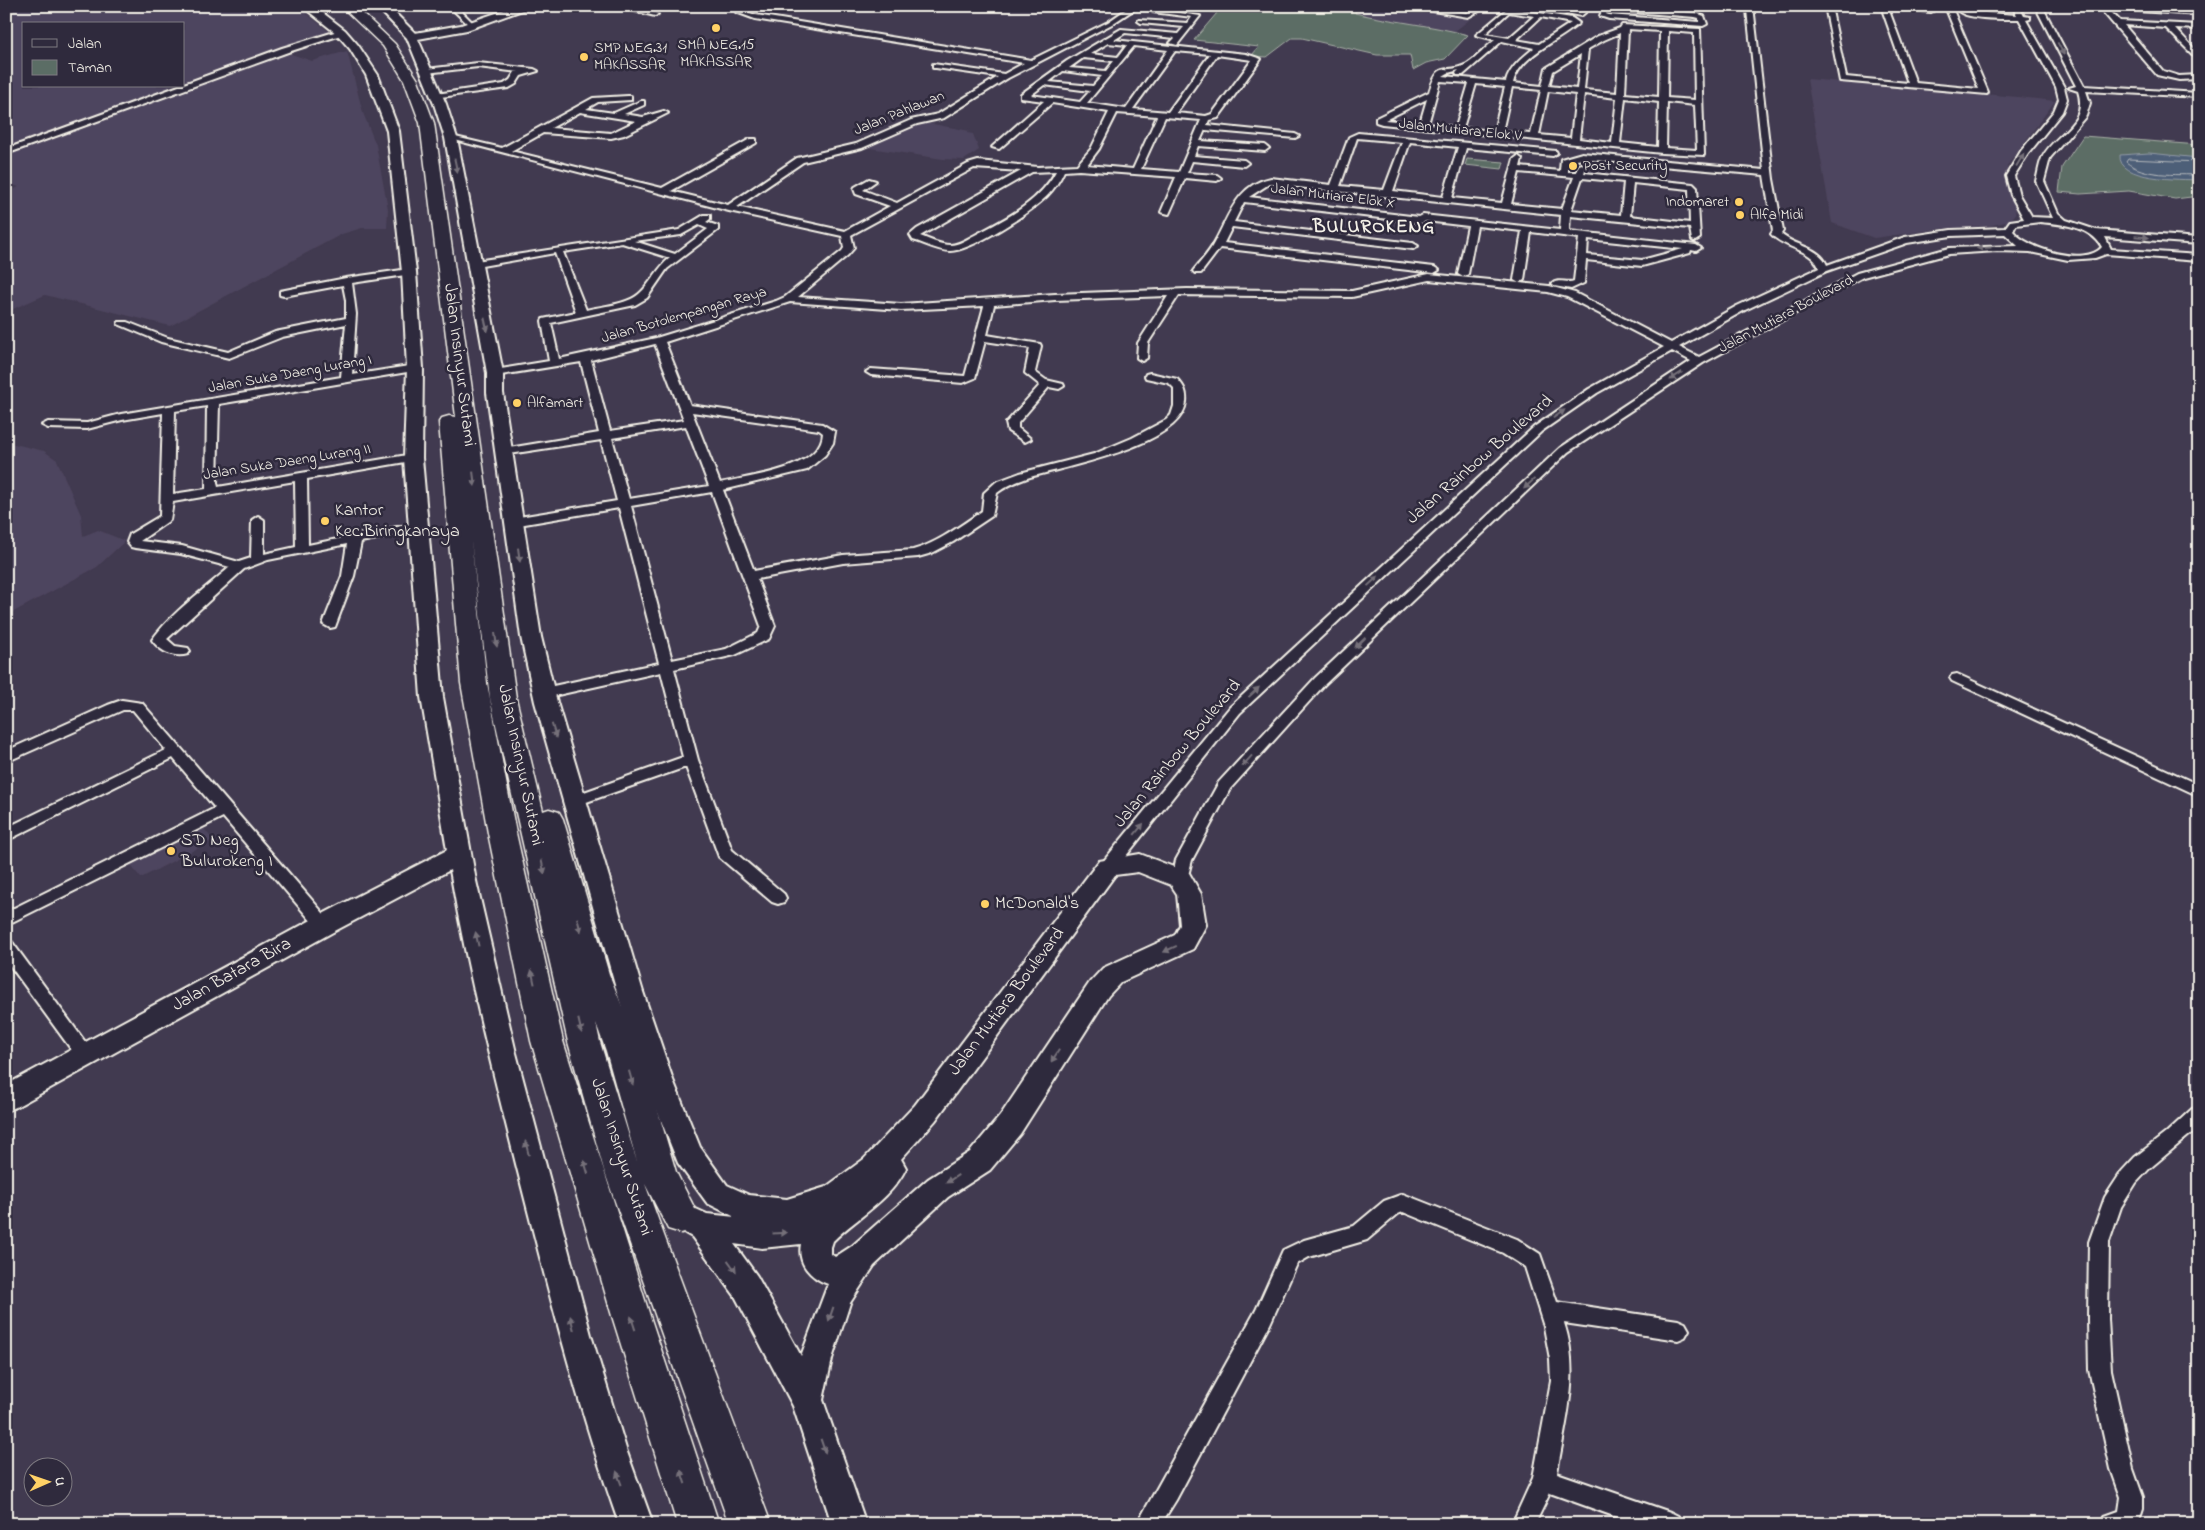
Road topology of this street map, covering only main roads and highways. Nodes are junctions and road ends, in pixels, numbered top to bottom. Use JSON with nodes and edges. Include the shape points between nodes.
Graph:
{"nodes":[{"id":1,"x":333,"y":6,"type":"edge"},
{"id":2,"x":364,"y":6,"type":"edge"},
{"id":3,"x":344,"y":19,"type":"edge"},
{"id":4,"x":384,"y":38,"type":"junction"},
{"id":5,"x":504,"y":698,"type":"junction"},
{"id":6,"x":692,"y":1222,"type":"road end"},
{"id":7,"x":698,"y":1524,"type":"edge"},
{"id":8,"x":750,"y":1524,"type":"edge"}],
"edges":[{"from":7,"to":1,"type":"highway","name":"Jalan Insinyur Sutami","one_way":true,"via":[[548,1041],[502,833],[474,683],[444,366],[412,124],[396,82],[375,46]]},
{"from":2,"to":4,"type":"highway","via":[[372,14]]},
{"from":3,"to":4,"type":"highway","name":"Jalan Insinyur Sutami"},
{"from":4,"to":5,"type":"highway","name":"Jalan Insinyur Sutami","one_way":true,"via":[[411,80],[427,123]]},
{"from":5,"to":6,"type":"highway","one_way":true,"via":[[518,712],[526,730],[593,974],[623,1051],[659,1176]]},
{"from":5,"to":8,"type":"highway","name":"Jalan Insinyur Sutami","one_way":true,"via":[[587,1051],[622,1170]]}]}
